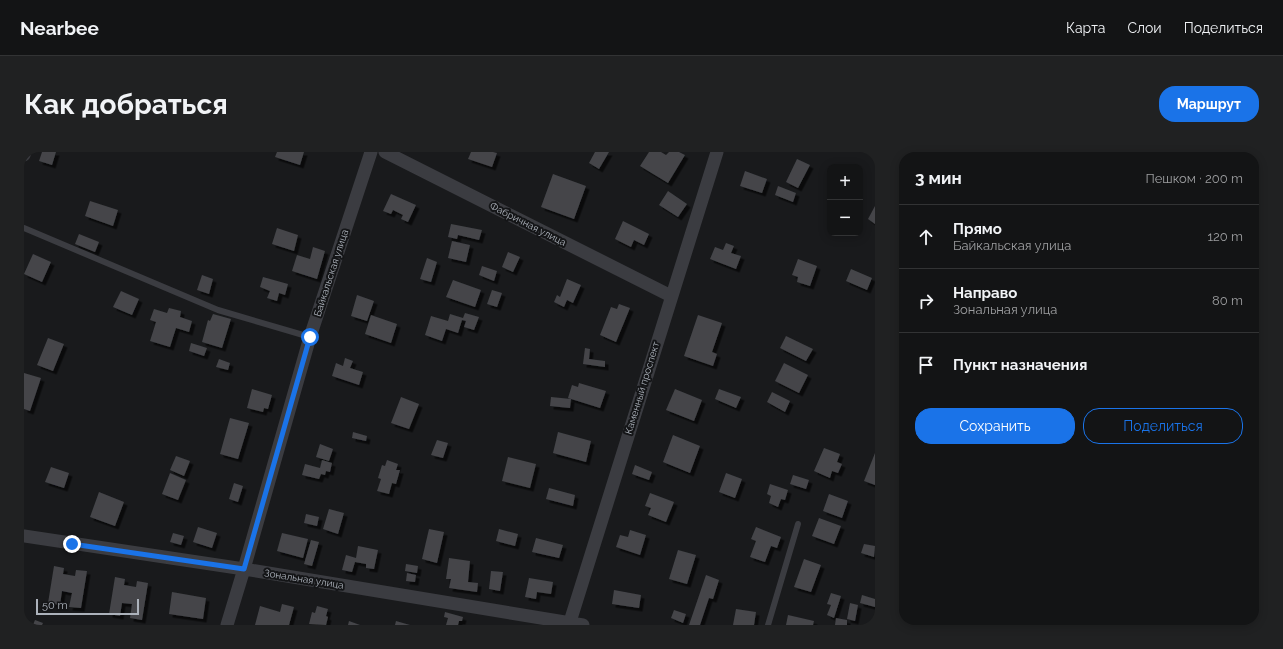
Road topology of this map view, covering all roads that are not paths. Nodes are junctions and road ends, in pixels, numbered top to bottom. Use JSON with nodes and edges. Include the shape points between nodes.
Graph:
{"nodes":[{"id":1,"x":25,"y":152,"type":"edge"},
{"id":2,"x":371,"y":152,"type":"edge"},
{"id":3,"x":385,"y":152,"type":"edge"},
{"id":4,"x":717,"y":152,"type":"edge"},
{"id":5,"x":24,"y":155,"type":"edge"},
{"id":6,"x":24,"y":228,"type":"edge"},
{"id":7,"x":671,"y":296,"type":"junction"},
{"id":8,"x":310,"y":337,"type":"junction"},
{"id":9,"x":798,"y":524,"type":"dead end"},
{"id":10,"x":24,"y":536,"type":"edge"},
{"id":11,"x":244,"y":569,"type":"junction"},
{"id":12,"x":569,"y":624,"type":"edge"},
{"id":13,"x":227,"y":625,"type":"edge"},
{"id":14,"x":583,"y":625,"type":"edge"},
{"id":15,"x":768,"y":625,"type":"edge"}],
"edges":[{"from":1,"to":5,"type":"street"},
{"from":2,"to":8,"type":"street","name":"Байкальская улица"},
{"from":3,"to":7,"type":"street","name":"Фабричная улица"},
{"from":4,"to":7,"type":"street","name":"Каменный проспект"},
{"from":6,"to":8,"type":"lane","via":[[218,310]]},
{"from":7,"to":12,"type":"street","name":"Каменный проспект"},
{"from":8,"to":11,"type":"street","name":"Байкальская улица"},
{"from":9,"to":15,"type":"lane"},
{"from":10,"to":11,"type":"street","name":"Зональная улица"},
{"from":11,"to":12,"type":"street","name":"Зональная улица"},
{"from":11,"to":13,"type":"street","name":"Байкальская улица"},
{"from":12,"to":14,"type":"street","name":"Зональная улица"}]}
